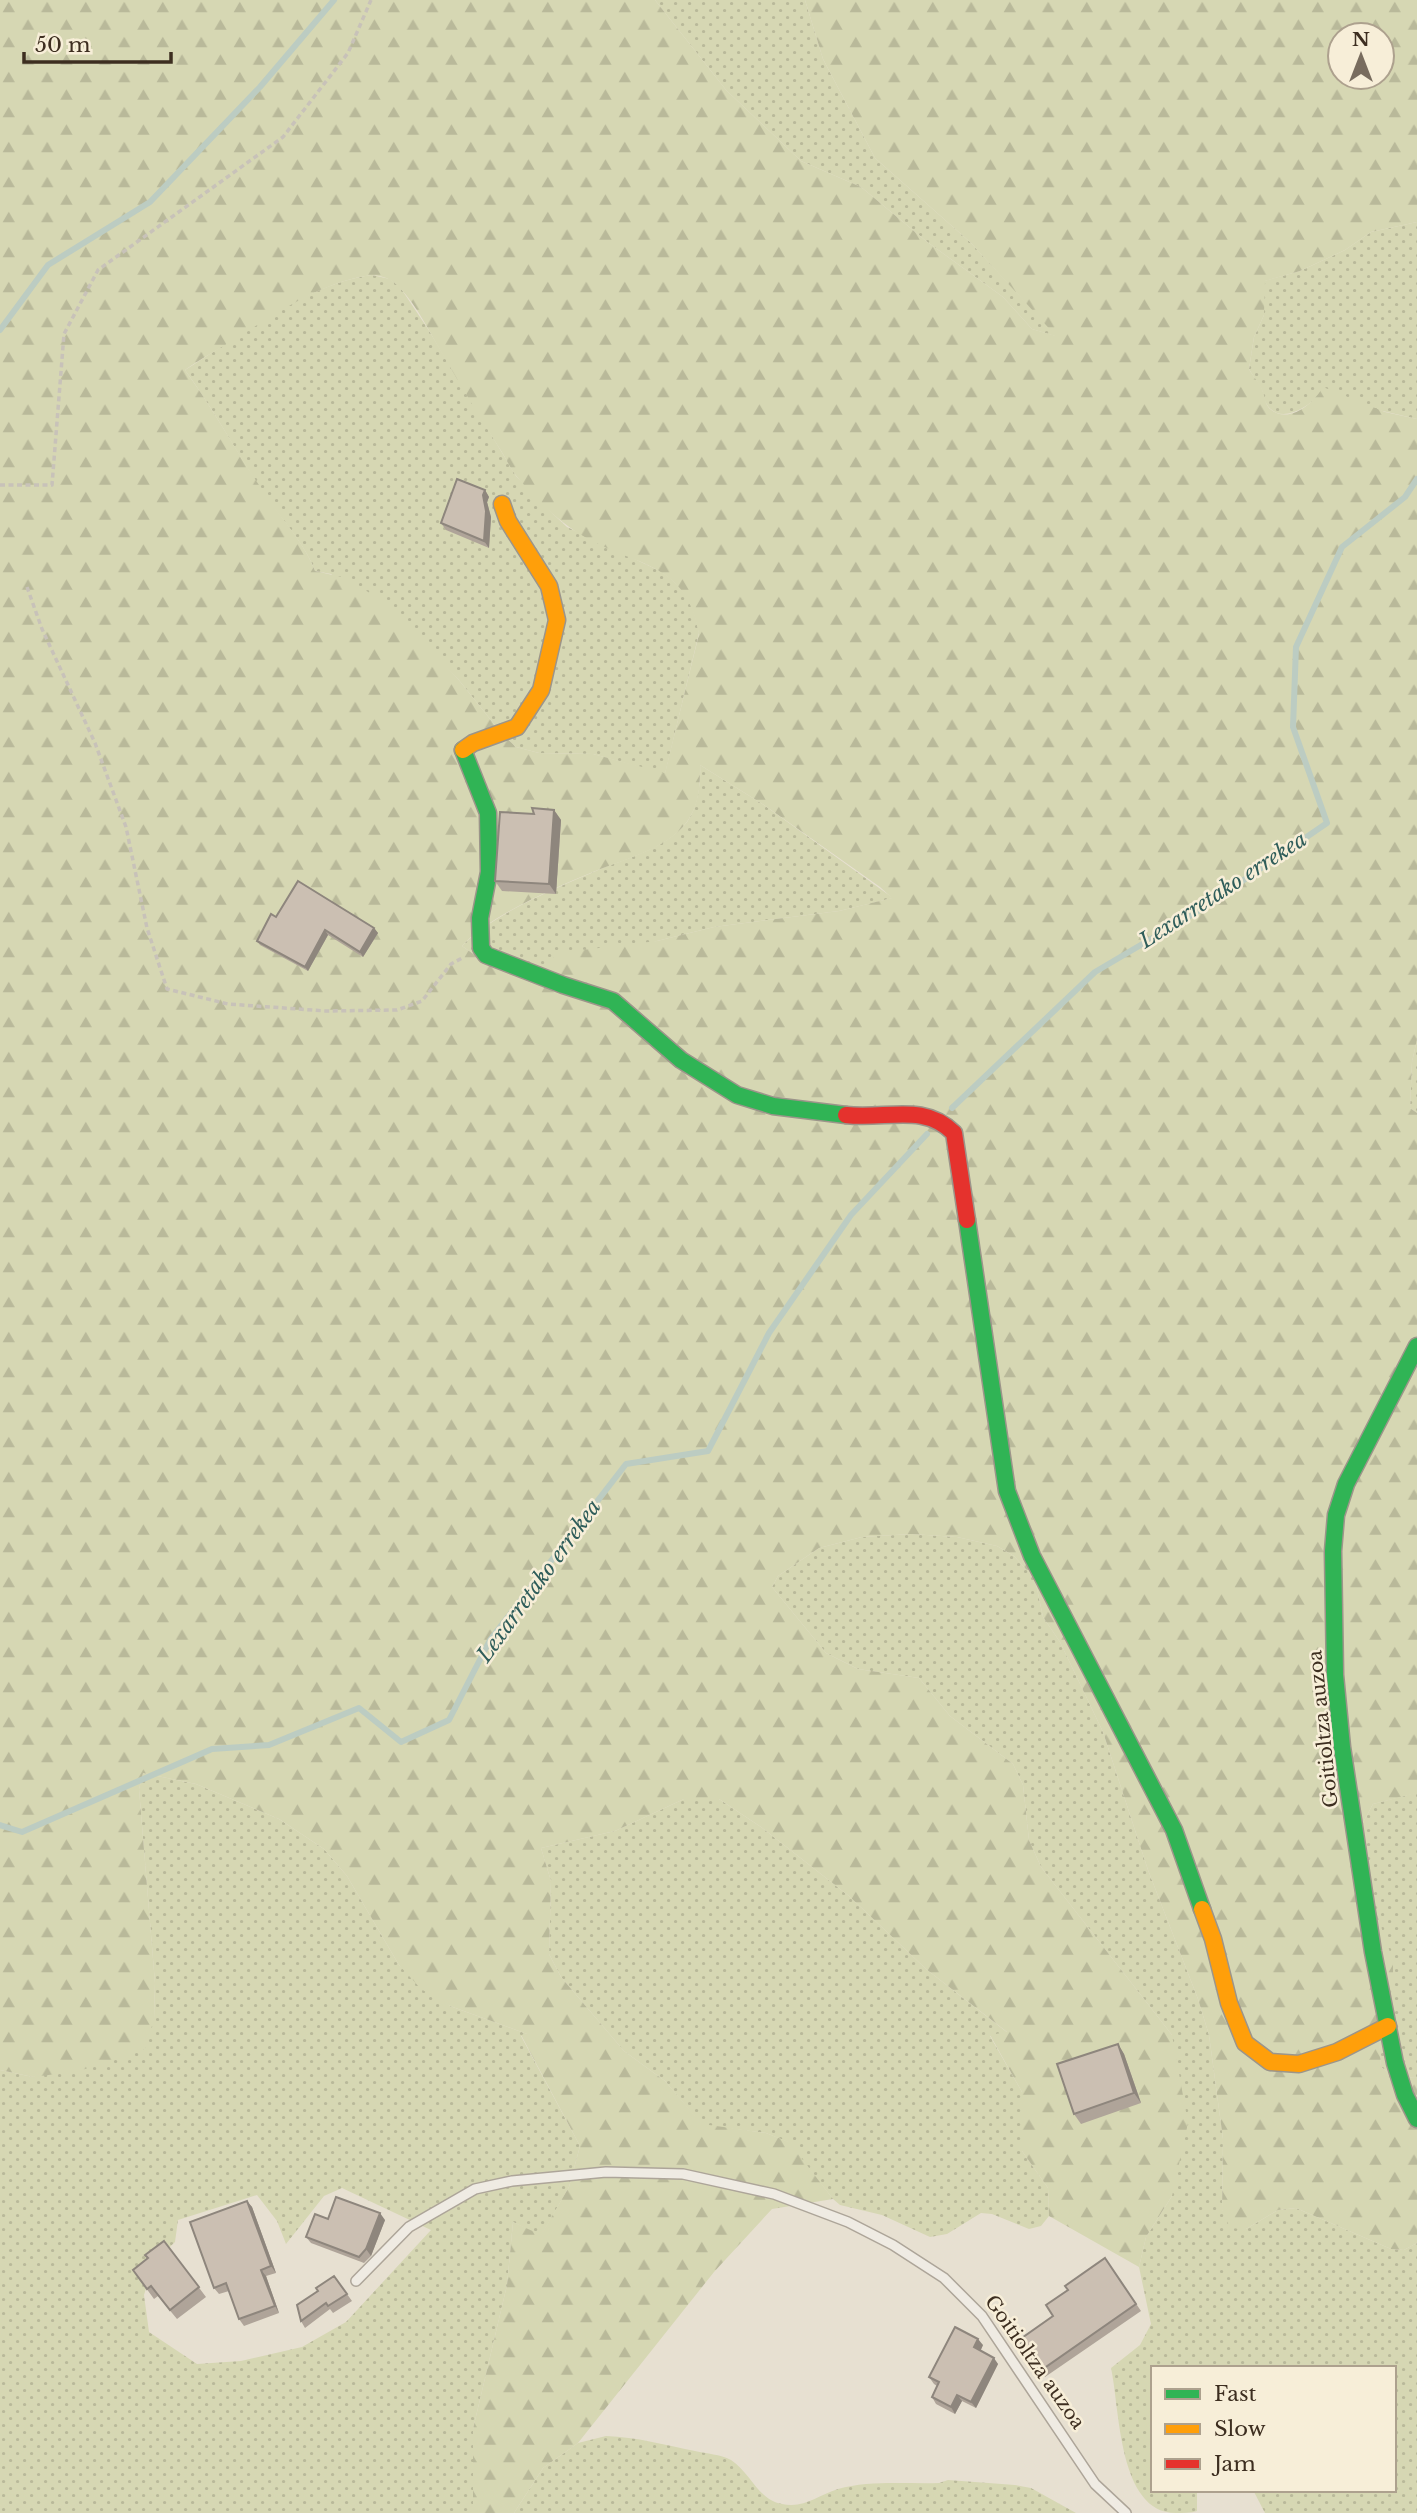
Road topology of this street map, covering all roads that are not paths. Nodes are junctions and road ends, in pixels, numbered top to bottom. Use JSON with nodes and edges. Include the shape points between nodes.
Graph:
{"nodes":[{"id":1,"x":502,"y":504,"type":"dead end"},
{"id":2,"x":1417,"y":1346,"type":"edge"},
{"id":3,"x":1388,"y":2026,"type":"junction"},
{"id":4,"x":1417,"y":2119,"type":"edge"},
{"id":5,"x":356,"y":2281,"type":"dead end"},
{"id":6,"x":1126,"y":2513,"type":"edge"}],
"edges":[{"from":1,"to":3,"type":"street","via":[[548,586],[557,620],[541,690],[517,727],[463,750],[488,813],[489,872],[480,918],[481,948],[486,955],[613,1001],[681,1060],[737,1095],[773,1106],[851,1116],[928,1115],[954,1133],[1007,1491],[1032,1556],[1174,1830],[1245,2043],[1270,2062],[1299,2064],[1337,2052]]},
{"from":2,"to":3,"type":"street","name":"Goitioltza auzoa","via":[[1346,1483],[1336,1515],[1333,1550],[1341,1735]]},
{"from":3,"to":4,"type":"street","name":"Goitioltza auzoa","via":[[1405,2095]]},
{"from":5,"to":6,"type":"lane","name":"Goitioltza auzoa","via":[[409,2227],[475,2189],[512,2181],[606,2172],[683,2174],[774,2194],[848,2222],[944,2278],[982,2316],[1095,2484]]}]}
